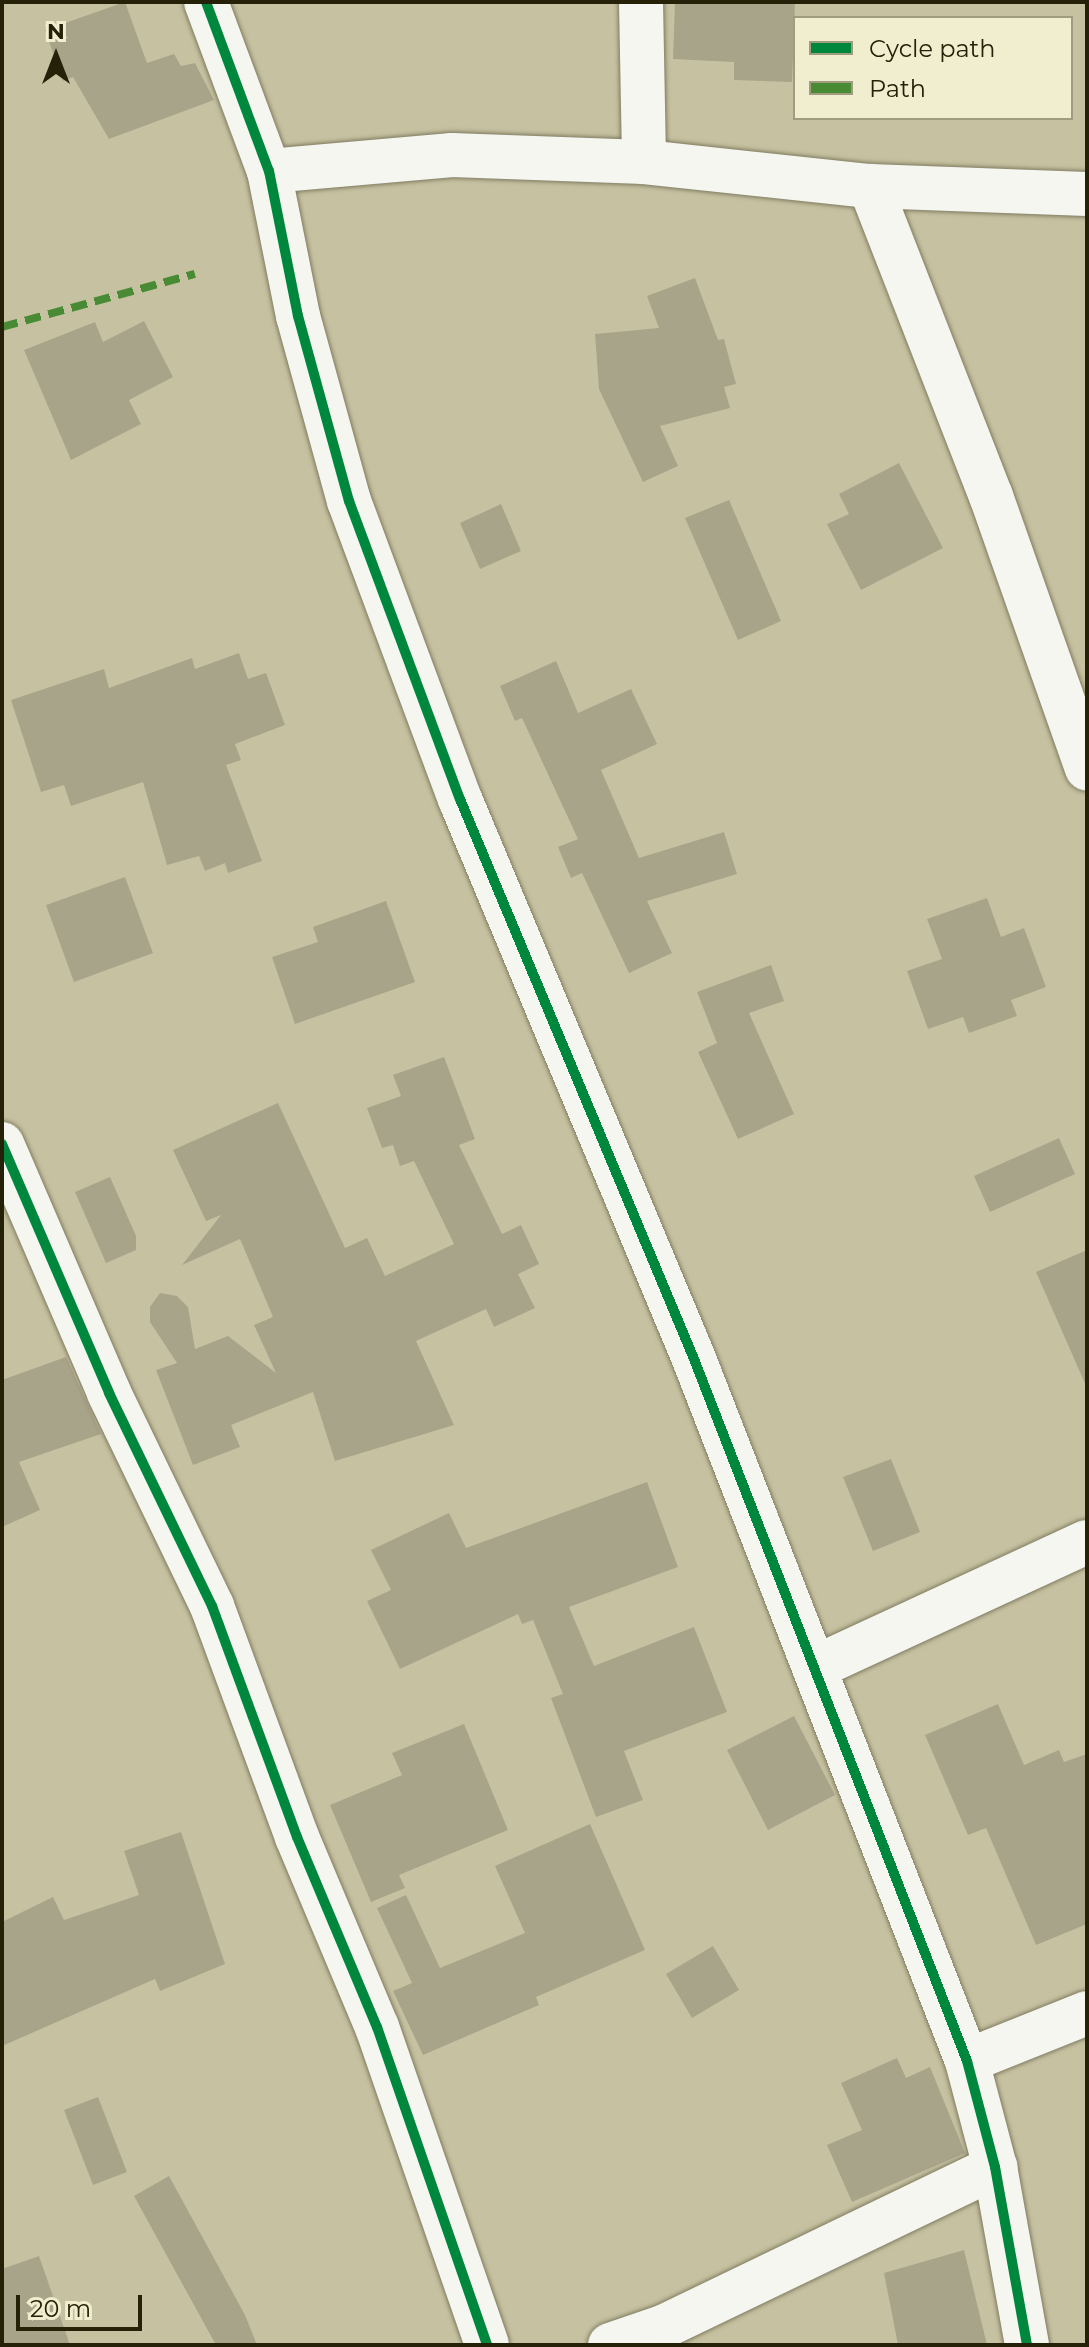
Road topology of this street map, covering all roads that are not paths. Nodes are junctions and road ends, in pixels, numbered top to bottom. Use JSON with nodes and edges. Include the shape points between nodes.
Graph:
{"nodes":[{"id":1,"x":206,"y":2,"type":"edge"},
{"id":2,"x":641,"y":2,"type":"edge"},
{"id":3,"x":644,"y":162,"type":"junction"},
{"id":4,"x":269,"y":171,"type":"junction"},
{"id":5,"x":870,"y":186,"type":"junction"},
{"id":6,"x":1087,"y":194,"type":"edge"},
{"id":7,"x":1087,"y":769,"type":"edge"},
{"id":8,"x":2,"y":1144,"type":"edge"},
{"id":9,"x":1087,"y":1542,"type":"edge"},
{"id":10,"x":816,"y":1667,"type":"junction"},
{"id":11,"x":1087,"y":2013,"type":"edge"},
{"id":12,"x":967,"y":2061,"type":"junction"},
{"id":13,"x":995,"y":2167,"type":"junction"},
{"id":14,"x":487,"y":2345,"type":"edge"},
{"id":15,"x":610,"y":2345,"type":"edge"},
{"id":16,"x":1027,"y":2345,"type":"edge"}],
"edges":[{"from":1,"to":4,"type":"street"},
{"from":2,"to":3,"type":"street"},
{"from":3,"to":4,"type":"street","via":[[452,155]]},
{"from":3,"to":5,"type":"street"},
{"from":4,"to":10,"type":"street","via":[[298,316],[349,501],[460,799]]},
{"from":5,"to":6,"type":"street"},
{"from":5,"to":7,"type":"street","via":[[991,496]]},
{"from":8,"to":14,"type":"street","via":[[109,1393],[212,1606],[297,1837],[377,2027]]},
{"from":9,"to":10,"type":"street"},
{"from":10,"to":12,"type":"street"},
{"from":11,"to":12,"type":"street"},
{"from":12,"to":13,"type":"street"},
{"from":13,"to":15,"type":"street","via":[[663,2327]]},
{"from":13,"to":16,"type":"street"}]}
